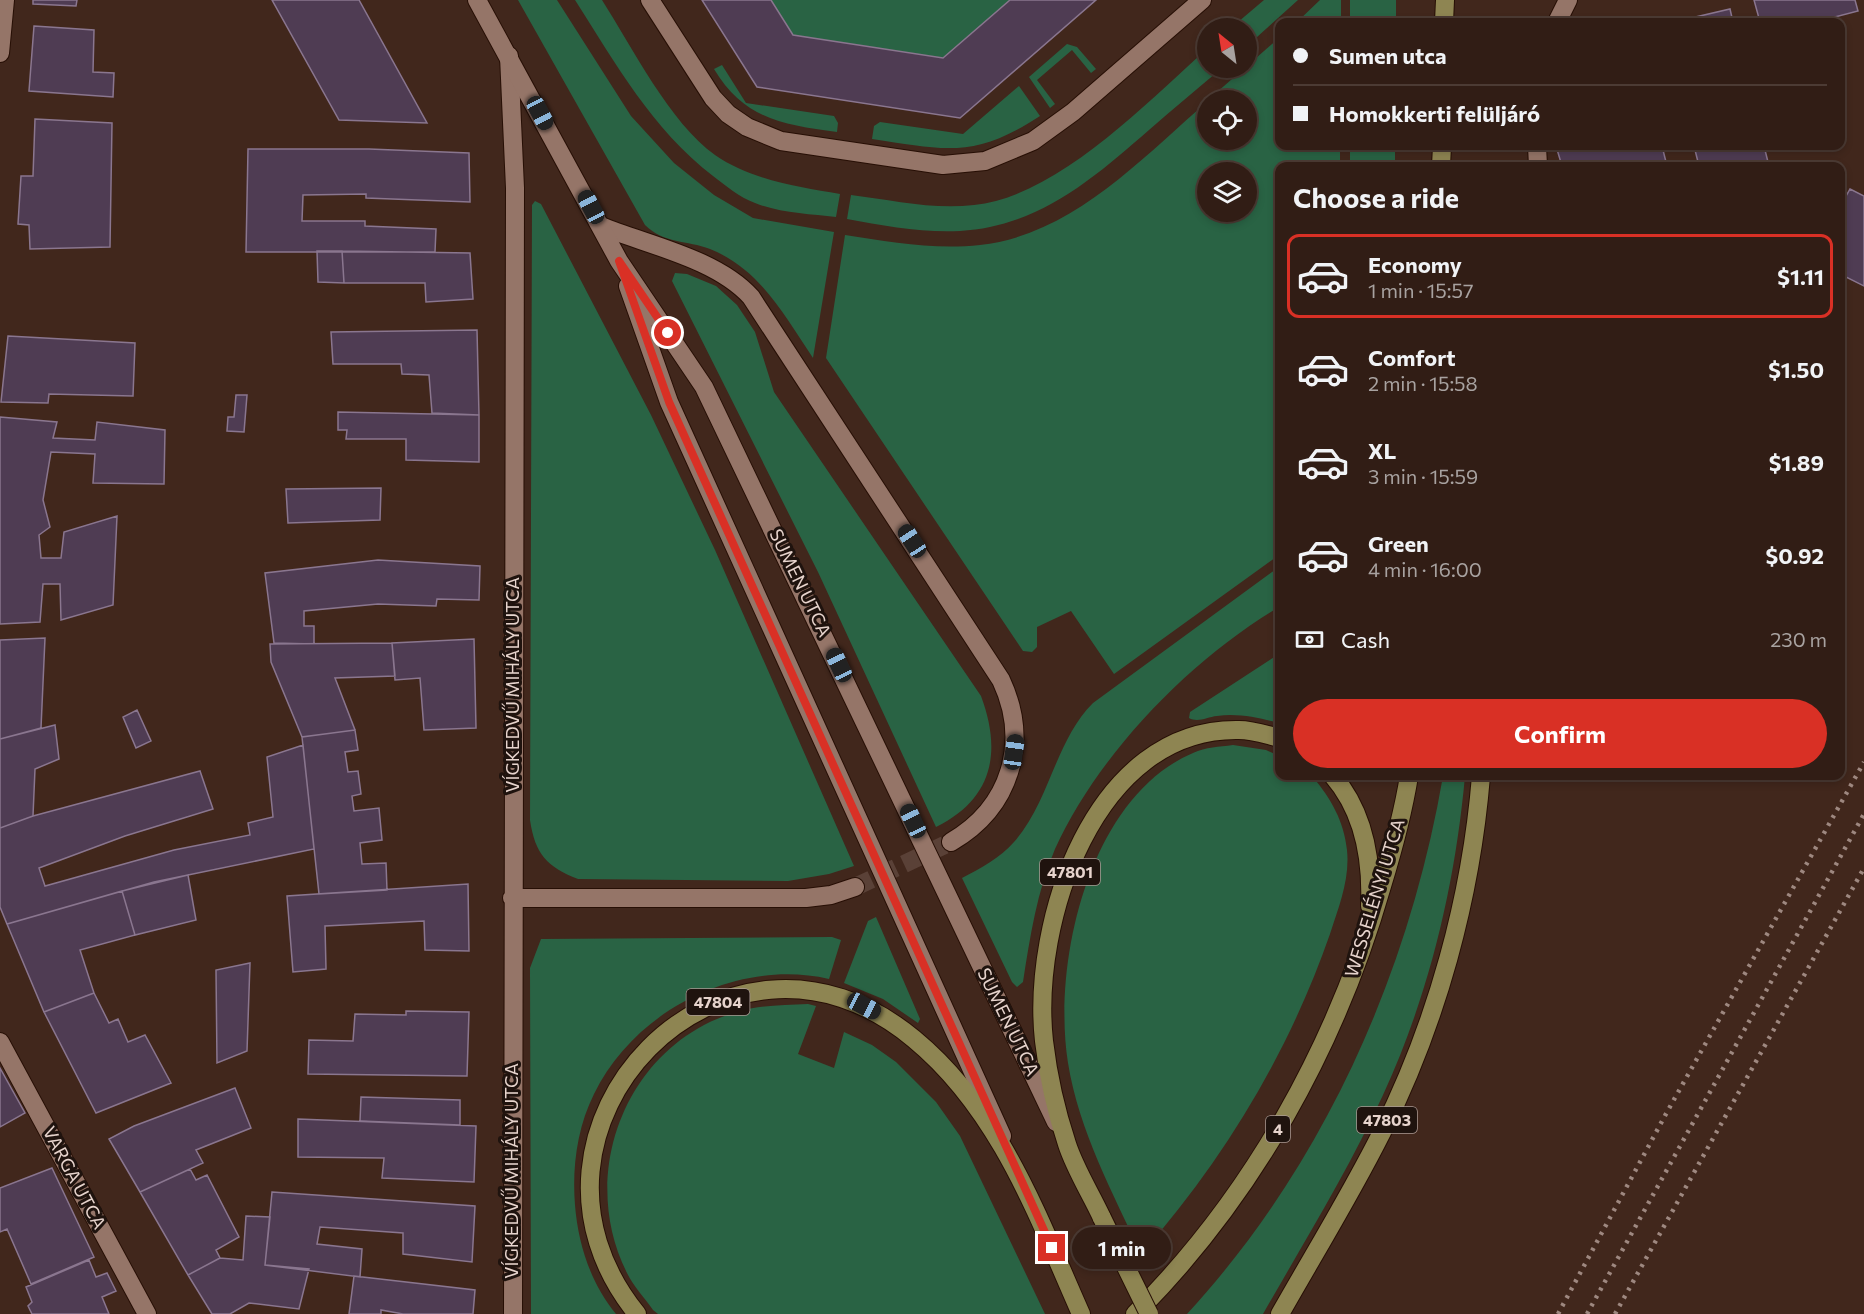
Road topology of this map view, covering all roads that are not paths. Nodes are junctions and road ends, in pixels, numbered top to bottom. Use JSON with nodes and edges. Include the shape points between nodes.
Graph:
{"nodes":[{"id":1,"x":5,"y":0,"type":"edge"},
{"id":2,"x":477,"y":0,"type":"edge"},
{"id":3,"x":650,"y":0,"type":"edge"},
{"id":4,"x":1202,"y":0,"type":"edge"},
{"id":5,"x":1444,"y":0,"type":"edge"},
{"id":6,"x":1568,"y":0,"type":"edge"},
{"id":7,"x":1444,"y":18,"type":"edge"},
{"id":8,"x":1559,"y":18,"type":"edge"},
{"id":9,"x":0,"y":43,"type":"edge"},
{"id":10,"x":509,"y":56,"type":"junction"},
{"id":11,"x":601,"y":226,"type":"junction"},
{"id":12,"x":619,"y":261,"type":"junction"},
{"id":13,"x":1275,"y":737,"type":"edge"},
{"id":14,"x":1336,"y":780,"type":"edge"},
{"id":15,"x":1408,"y":780,"type":"edge"},
{"id":16,"x":1481,"y":780,"type":"edge"},
{"id":17,"x":951,"y":842,"type":"tunnel mouth"},
{"id":18,"x":855,"y":886,"type":"tunnel mouth"},
{"id":19,"x":513,"y":898,"type":"junction"},
{"id":20,"x":1369,"y":932,"type":"junction"},
{"id":21,"x":0,"y":1042,"type":"edge"},
{"id":22,"x":1067,"y":1145,"type":"junction"},
{"id":23,"x":1018,"y":1170,"type":"junction"},
{"id":24,"x":1140,"y":1311,"type":"edge"},
{"id":25,"x":147,"y":1314,"type":"edge"},
{"id":26,"x":513,"y":1314,"type":"edge"},
{"id":27,"x":637,"y":1314,"type":"edge"},
{"id":28,"x":1082,"y":1314,"type":"edge"},
{"id":29,"x":1280,"y":1314,"type":"edge"}],
"edges":[{"from":1,"to":9,"type":"street"},
{"from":2,"to":10,"type":"street","name":"SUMEN UTCA"},
{"from":3,"to":4,"type":"street","via":[[713,98],[747,127],[781,141],[943,165],[985,161],[1034,141]]},
{"from":5,"to":7,"type":"main road"},
{"from":6,"to":8,"type":"street"},
{"from":10,"to":11,"type":"street","name":"SUMEN UTCA"},
{"from":10,"to":19,"type":"street","name":"VÍGKEDVŰ MIHÁLY UTCA","via":[[515,188]]},
{"from":11,"to":12,"type":"street","name":"SUMEN UTCA"},
{"from":11,"to":17,"type":"street","via":[[706,264],[736,281],[752,297],[1001,680],[1014,714],[1016,739],[1011,768],[989,811],[966,834]]},
{"from":12,"to":22,"type":"street","name":"SUMEN UTCA","via":[[705,387]]},
{"from":12,"to":23,"type":"street","name":"SUMEN UTCA","via":[[669,402]]},
{"from":13,"to":22,"type":"main road","number":"47801","via":[[1241,730],[1219,731],[1197,735],[1160,751],[1128,773],[1087,832],[1057,912],[1044,983],[1044,1041]]},
{"from":14,"to":20,"type":"main road","via":[[1353,806],[1366,844]]},
{"from":15,"to":20,"type":"main road","name":"WESSELÉNYI UTCA","number":"4"},
{"from":16,"to":29,"type":"main road","number":"47803","via":[[1459,911],[1436,999],[1399,1096]]},
{"from":18,"to":19,"type":"street","via":[[831,895],[806,898]]},
{"from":19,"to":26,"type":"street","name":"VÍGKEDVŰ MIHÁLY UTCA"},
{"from":20,"to":24,"type":"main road","name":"WESSELÉNYI UTCA","number":"4","via":[[1329,1032],[1265,1151],[1193,1251]]},
{"from":21,"to":25,"type":"street","name":"VARGA UTCA"},
{"from":22,"to":24,"type":"main road","bridge":true},
{"from":23,"to":27,"type":"main road","number":"47804","via":[[952,1075],[914,1039],[864,1006],[828,993],[793,988],[755,991],[707,1006],[661,1035],[633,1065],[611,1096],[594,1146],[591,1196],[597,1237],[609,1271]]},
{"from":23,"to":28,"type":"main road"}]}
